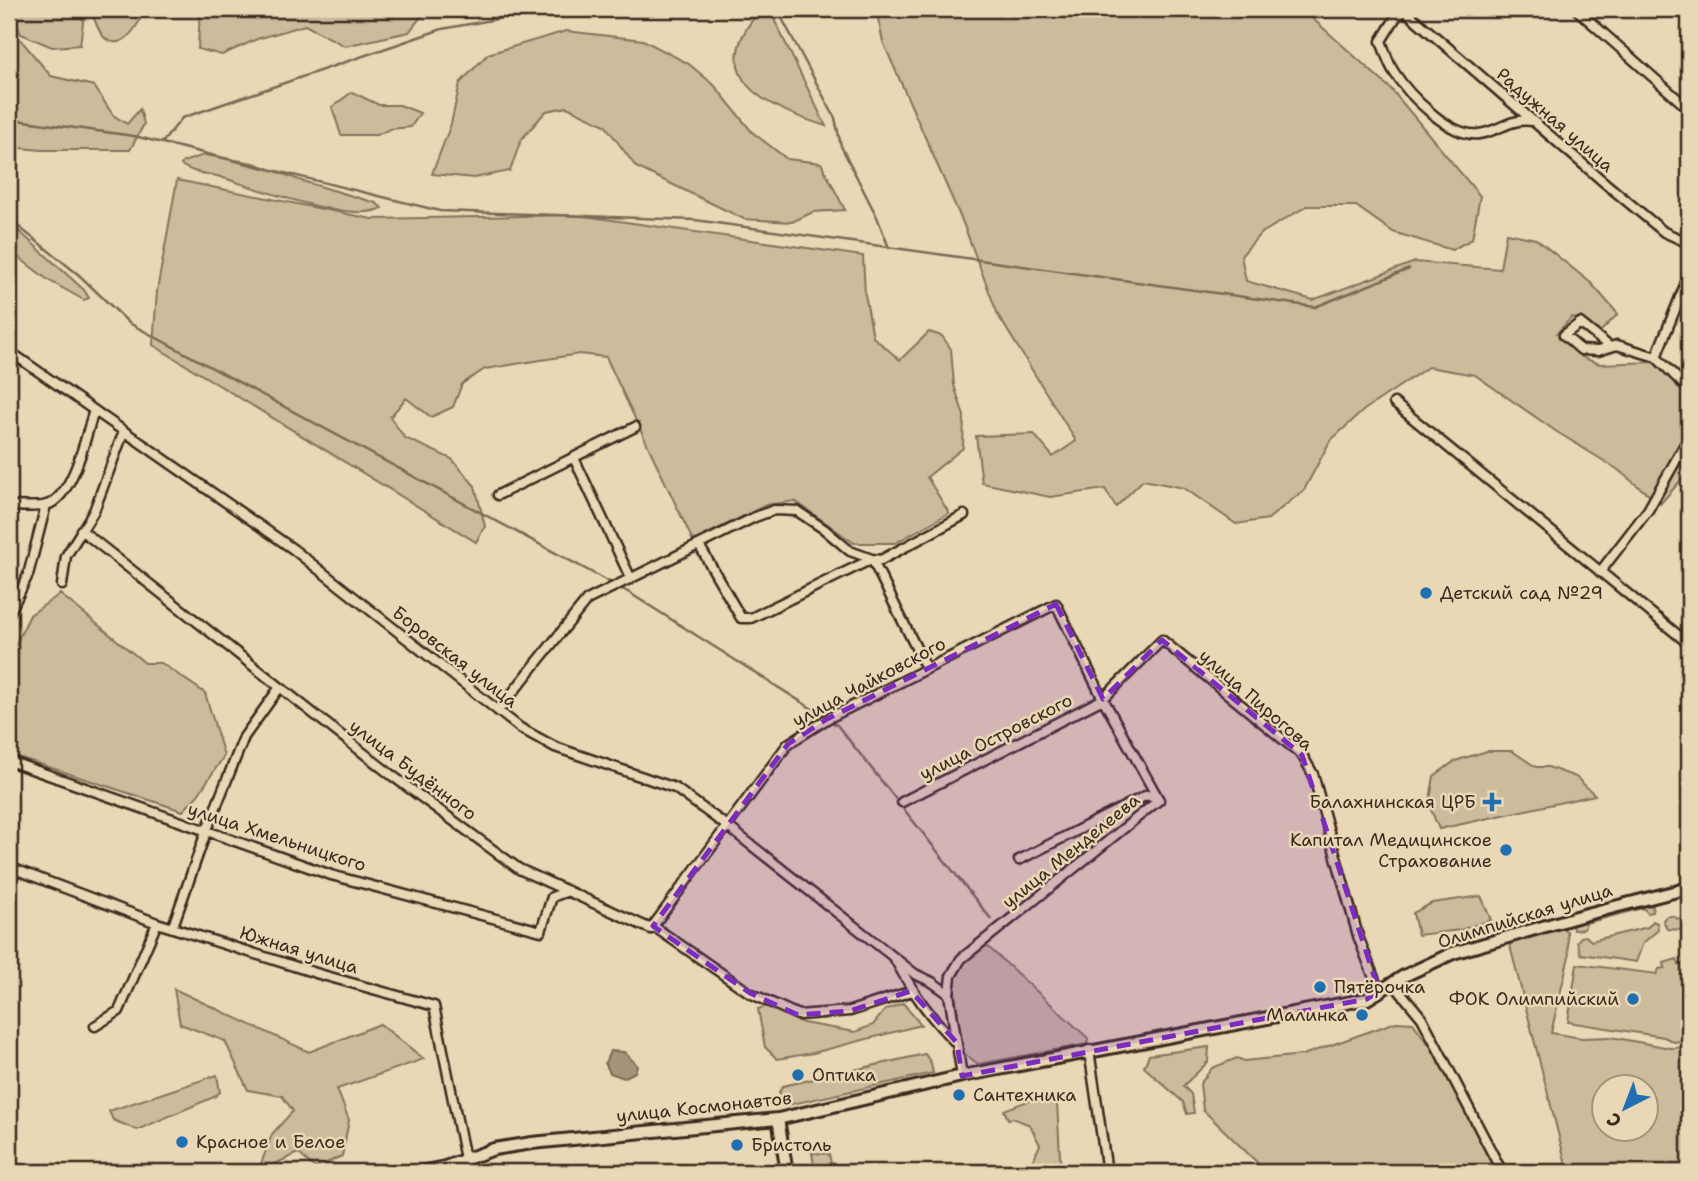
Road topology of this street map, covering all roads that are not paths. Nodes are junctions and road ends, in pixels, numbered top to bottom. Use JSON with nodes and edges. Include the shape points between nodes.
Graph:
{"nodes":[{"id":1,"x":1576,"y":9,"type":"edge"},
{"id":2,"x":1406,"y":10,"type":"edge"},
{"id":3,"x":1689,"y":108,"type":"edge"},
{"id":4,"x":1532,"y":121,"type":"junction"},
{"id":5,"x":1689,"y":243,"type":"edge"},
{"id":6,"x":1689,"y":275,"type":"edge"},
{"id":7,"x":1610,"y":347,"type":"junction"},
{"id":8,"x":9,"y":351,"type":"edge"},
{"id":9,"x":1656,"y":357,"type":"junction"},
{"id":10,"x":1689,"y":390,"type":"edge"},
{"id":11,"x":1394,"y":403,"type":"dead end"},
{"id":12,"x":94,"y":410,"type":"junction"},
{"id":13,"x":635,"y":427,"type":"dead end"},
{"id":14,"x":124,"y":431,"type":"junction"},
{"id":15,"x":1689,"y":437,"type":"edge"},
{"id":16,"x":574,"y":458,"type":"junction"},
{"id":17,"x":498,"y":495,"type":"dead end"},
{"id":18,"x":46,"y":505,"type":"junction"},
{"id":19,"x":9,"y":506,"type":"edge"},
{"id":20,"x":964,"y":515,"type":"dead end"},
{"id":21,"x":81,"y":530,"type":"junction"},
{"id":22,"x":699,"y":545,"type":"junction"},
{"id":23,"x":872,"y":558,"type":"junction"},
{"id":24,"x":1600,"y":572,"type":"junction"},
{"id":25,"x":631,"y":579,"type":"junction"},
{"id":26,"x":62,"y":585,"type":"dead end"},
{"id":27,"x":9,"y":614,"type":"edge"},
{"id":28,"x":1689,"y":644,"type":"edge"},
{"id":29,"x":926,"y":668,"type":"junction"},
{"id":30,"x":280,"y":687,"type":"junction"},
{"id":31,"x":1103,"y":699,"type":"junction"},
{"id":32,"x":498,"y":710,"type":"junction"},
{"id":33,"x":9,"y":761,"type":"edge"},
{"id":34,"x":1159,"y":800,"type":"junction"},
{"id":35,"x":902,"y":803,"type":"dead end"},
{"id":36,"x":727,"y":825,"type":"junction"},
{"id":37,"x":206,"y":832,"type":"junction"},
{"id":38,"x":1019,"y":860,"type":"dead end"},
{"id":39,"x":9,"y":867,"type":"edge"},
{"id":40,"x":1689,"y":888,"type":"edge"},
{"id":41,"x":568,"y":891,"type":"junction"},
{"id":42,"x":157,"y":923,"type":"junction"},
{"id":43,"x":173,"y":926,"type":"junction"},
{"id":44,"x":653,"y":926,"type":"junction"},
{"id":45,"x":895,"y":958,"type":"junction"},
{"id":46,"x":951,"y":976,"type":"junction"},
{"id":47,"x":932,"y":982,"type":"junction"},
{"id":48,"x":1393,"y":983,"type":"junction"},
{"id":49,"x":912,"y":991,"type":"junction"},
{"id":50,"x":1379,"y":992,"type":"junction"},
{"id":51,"x":949,"y":995,"type":"junction"},
{"id":52,"x":95,"y":1026,"type":"dead end"},
{"id":53,"x":957,"y":1043,"type":"junction"},
{"id":54,"x":1090,"y":1051,"type":"junction"},
{"id":55,"x":962,"y":1076,"type":"junction"},
{"id":56,"x":778,"y":1119,"type":"junction"},
{"id":57,"x":465,"y":1159,"type":"junction"},
{"id":58,"x":446,"y":1170,"type":"edge"},
{"id":59,"x":420,"y":1172,"type":"edge"},
{"id":60,"x":787,"y":1172,"type":"edge"},
{"id":61,"x":1107,"y":1172,"type":"edge"},
{"id":62,"x":1502,"y":1172,"type":"edge"}],
"edges":[{"from":1,"to":3,"type":"street"},
{"from":2,"to":4,"type":"street","name":"Радужная улица"},
{"from":2,"to":4,"type":"street","via":[[1381,41],[1392,69],[1412,97],[1459,131],[1479,134],[1518,119]]},
{"from":4,"to":5,"type":"street","name":"Радужная улица","via":[[1664,232]]},
{"from":6,"to":9,"type":"street"},
{"from":7,"to":7,"type":"street","via":[[1580,323],[1564,335],[1581,351]]},
{"from":7,"to":9,"type":"street"},
{"from":8,"to":12,"type":"street","name":"Боровская улица"},
{"from":9,"to":10,"type":"street"},
{"from":11,"to":24,"type":"street"},
{"from":12,"to":14,"type":"street","name":"Боровская улица"},
{"from":12,"to":18,"type":"street","via":[[77,466],[62,494]]},
{"from":13,"to":16,"type":"street"},
{"from":14,"to":21,"type":"street","via":[[94,511]]},
{"from":14,"to":32,"type":"street","name":"Боровская улица","via":[[293,549]]},
{"from":15,"to":24,"type":"street","via":[[1648,510]]},
{"from":16,"to":17,"type":"street"},
{"from":16,"to":25,"type":"street"},
{"from":18,"to":19,"type":"street"},
{"from":18,"to":27,"type":"street","via":[[28,575]]},
{"from":20,"to":23,"type":"street","via":[[881,559]]},
{"from":21,"to":26,"type":"street","via":[[66,556]]},
{"from":21,"to":30,"type":"street","name":"улица Будённого"},
{"from":22,"to":23,"type":"street","via":[[774,510],[797,511],[850,551]]},
{"from":22,"to":23,"type":"street","via":[[741,618],[751,618]]},
{"from":22,"to":25,"type":"street"},
{"from":23,"to":29,"type":"street"},
{"from":24,"to":28,"type":"street"},
{"from":25,"to":32,"type":"street","via":[[586,600]]},
{"from":29,"to":31,"type":"street","name":"улица Чайковского","via":[[1056,604]]},
{"from":29,"to":36,"type":"street","name":"улица Чайковского","via":[[788,744]]},
{"from":30,"to":37,"type":"street","via":[[244,737]]},
{"from":30,"to":41,"type":"street","name":"улица Будённого","via":[[519,869]]},
{"from":31,"to":34,"type":"street"},
{"from":31,"to":35,"type":"street","name":"улица Островского"},
{"from":31,"to":50,"type":"street","name":"улица Пирогова","via":[[1162,640],[1302,755],[1312,774],[1358,936]]},
{"from":32,"to":36,"type":"street","name":"Боровская улица","via":[[555,747],[675,788]]},
{"from":33,"to":37,"type":"street","name":"улица Хмельницкого"},
{"from":34,"to":38,"type":"street","name":"улица Менделеева","via":[[1147,795]]},
{"from":34,"to":46,"type":"street","name":"улица Менделеева","via":[[961,959]]},
{"from":36,"to":44,"type":"street","name":"улица Чайковского"},
{"from":36,"to":45,"type":"street","name":"Боровская улица"},
{"from":37,"to":41,"type":"street","name":"улица Хмельницкого","via":[[331,875],[541,931],[552,897]]},
{"from":37,"to":43,"type":"street"},
{"from":39,"to":42,"type":"street","name":"Южная улица"},
{"from":40,"to":48,"type":"street","name":"Олимпийская улица","via":[[1453,953]]},
{"from":41,"to":44,"type":"street","name":"улица Будённого","via":[[651,929]]},
{"from":42,"to":43,"type":"street","name":"Южная улица"},
{"from":42,"to":52,"type":"street","via":[[118,1011]]},
{"from":43,"to":57,"type":"street","name":"Южная улица","via":[[434,1006]]},
{"from":44,"to":49,"type":"street","name":"улица Будённого","via":[[750,993],[798,1015],[850,1011]]},
{"from":45,"to":47,"type":"street","name":"Боровская улица"},
{"from":45,"to":49,"type":"street","name":"Боровская улица"},
{"from":46,"to":47,"type":"street"},
{"from":46,"to":51,"type":"street"},
{"from":47,"to":51,"type":"street","name":"Боровская улица"},
{"from":48,"to":50,"type":"street","name":"Олимпийская улица"},
{"from":48,"to":62,"type":"street","via":[[1422,1018]]},
{"from":49,"to":53,"type":"street","name":"Боровская улица"},
{"from":50,"to":54,"type":"street","name":"Олимпийская улица","via":[[1367,999]]},
{"from":51,"to":53,"type":"street"},
{"from":53,"to":55,"type":"street"},
{"from":54,"to":55,"type":"street","name":"улица Космонавтов"},
{"from":54,"to":61,"type":"street"},
{"from":55,"to":56,"type":"street","name":"улица Космонавтов"},
{"from":56,"to":57,"type":"street","name":"улица Космонавтов","via":[[532,1143]]},
{"from":56,"to":60,"type":"street"},
{"from":57,"to":58,"type":"street","name":"улица Космонавтов"},
{"from":58,"to":59,"type":"street","name":"улица Космонавтов"}]}
